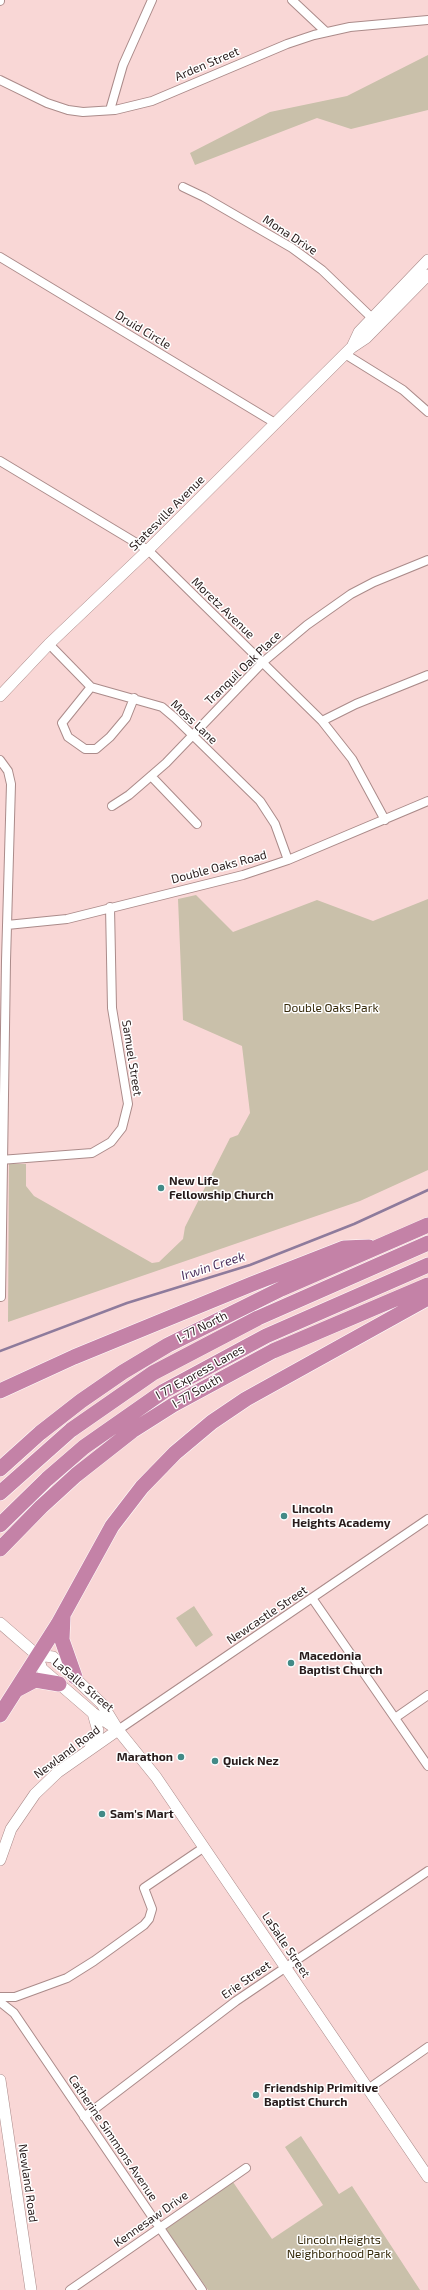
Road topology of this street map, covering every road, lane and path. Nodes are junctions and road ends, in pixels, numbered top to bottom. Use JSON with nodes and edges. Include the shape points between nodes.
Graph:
{"nodes":[{"id":1,"x":152,"y":0,"type":"edge"},
{"id":2,"x":292,"y":0,"type":"edge"},
{"id":3,"x":428,"y":20,"type":"edge"},
{"id":4,"x":326,"y":32,"type":"junction"},
{"id":5,"x":0,"y":80,"type":"edge"},
{"id":6,"x":110,"y":110,"type":"junction"},
{"id":7,"x":183,"y":187,"type":"dead end"},
{"id":8,"x":0,"y":257,"type":"edge"},
{"id":9,"x":428,"y":260,"type":"edge"},
{"id":10,"x":428,"y":275,"type":"edge"},
{"id":11,"x":372,"y":318,"type":"junction"},
{"id":12,"x":348,"y":351,"type":"junction"},
{"id":13,"x":428,"y":412,"type":"edge"},
{"id":14,"x":275,"y":422,"type":"junction"},
{"id":15,"x":0,"y":461,"type":"edge"},
{"id":16,"x":148,"y":550,"type":"junction"},
{"id":17,"x":428,"y":560,"type":"edge"},
{"id":18,"x":49,"y":644,"type":"junction"},
{"id":19,"x":263,"y":662,"type":"junction"},
{"id":20,"x":428,"y":675,"type":"edge"},
{"id":21,"x":91,"y":687,"type":"junction"},
{"id":22,"x":0,"y":696,"type":"edge"},
{"id":23,"x":134,"y":698,"type":"junction"},
{"id":24,"x":322,"y":721,"type":"junction"},
{"id":25,"x":192,"y":735,"type":"junction"},
{"id":26,"x":0,"y":760,"type":"edge"},
{"id":27,"x":151,"y":776,"type":"junction"},
{"id":28,"x":428,"y":801,"type":"edge"},
{"id":29,"x":112,"y":806,"type":"dead end"},
{"id":30,"x":385,"y":820,"type":"junction"},
{"id":31,"x":197,"y":824,"type":"dead end"},
{"id":32,"x":288,"y":860,"type":"junction"},
{"id":33,"x":110,"y":908,"type":"junction"},
{"id":34,"x":7,"y":925,"type":"junction"},
{"id":35,"x":2,"y":1027,"type":"edge"},
{"id":36,"x":2,"y":1104,"type":"edge"},
{"id":37,"x":2,"y":1160,"type":"edge"},
{"id":38,"x":428,"y":1226,"type":"edge"},
{"id":39,"x":428,"y":1243,"type":"edge"},
{"id":40,"x":380,"y":1246,"type":"junction"},
{"id":41,"x":428,"y":1265,"type":"edge"},
{"id":42,"x":428,"y":1286,"type":"edge"},
{"id":43,"x":1,"y":1297,"type":"dead end"},
{"id":44,"x":428,"y":1298,"type":"edge"},
{"id":45,"x":0,"y":1391,"type":"edge"},
{"id":46,"x":0,"y":1469,"type":"edge"},
{"id":47,"x":0,"y":1493,"type":"edge"},
{"id":48,"x":428,"y":1519,"type":"edge"},
{"id":49,"x":0,"y":1525,"type":"edge"},
{"id":50,"x":0,"y":1550,"type":"edge"},
{"id":51,"x":312,"y":1598,"type":"junction"},
{"id":52,"x":63,"y":1615,"type":"junction"},
{"id":53,"x":0,"y":1623,"type":"edge"},
{"id":54,"x":37,"y":1655,"type":"junction"},
{"id":55,"x":75,"y":1677,"type":"junction"},
{"id":56,"x":59,"y":1684,"type":"junction"},
{"id":57,"x":18,"y":1689,"type":"junction"},
{"id":58,"x":428,"y":1695,"type":"edge"},
{"id":59,"x":93,"y":1713,"type":"junction"},
{"id":60,"x":0,"y":1715,"type":"edge"},
{"id":61,"x":395,"y":1718,"type":"junction"},
{"id":62,"x":118,"y":1730,"type":"junction"},
{"id":63,"x":89,"y":1750,"type":"junction"},
{"id":64,"x":428,"y":1766,"type":"edge"},
{"id":65,"x":204,"y":1848,"type":"junction"},
{"id":66,"x":0,"y":1860,"type":"edge"},
{"id":67,"x":428,"y":1871,"type":"edge"},
{"id":68,"x":285,"y":1968,"type":"junction"},
{"id":69,"x":0,"y":1997,"type":"edge"},
{"id":70,"x":0,"y":2002,"type":"edge"},
{"id":71,"x":428,"y":2048,"type":"edge"},
{"id":72,"x":0,"y":2081,"type":"edge"},
{"id":73,"x":368,"y":2089,"type":"junction"},
{"id":74,"x":84,"y":2117,"type":"junction"},
{"id":75,"x":246,"y":2168,"type":"dead end"},
{"id":76,"x":428,"y":2177,"type":"edge"},
{"id":77,"x":160,"y":2227,"type":"junction"},
{"id":78,"x":31,"y":2290,"type":"edge"},
{"id":79,"x":70,"y":2290,"type":"edge"},
{"id":80,"x":202,"y":2290,"type":"edge"}],
"edges":[{"from":1,"to":6,"type":"street","via":[[124,65]]},
{"from":2,"to":4,"type":"street"},
{"from":3,"to":4,"type":"street","name":"Arden Street","via":[[350,27]]},
{"from":4,"to":6,"type":"street","name":"Arden Street","via":[[287,44],[152,101]]},
{"from":5,"to":6,"type":"street","name":"Arden Street","via":[[46,103],[68,110]]},
{"from":7,"to":11,"type":"street","name":"Mona Drive","via":[[292,248],[322,270]]},
{"from":8,"to":14,"type":"street","name":"Druid Circle"},
{"from":9,"to":11,"type":"street","name":"Statesville Avenue"},
{"from":10,"to":12,"type":"street","name":"Statesville Avenue","via":[[366,338]]},
{"from":11,"to":12,"type":"street","name":"Statesville Avenue","via":[[359,332]]},
{"from":12,"to":13,"type":"street"},
{"from":12,"to":14,"type":"street","name":"Statesville Avenue"},
{"from":14,"to":16,"type":"street","name":"Statesville Avenue"},
{"from":15,"to":16,"type":"street","name":"Moretz Avenue"},
{"from":16,"to":18,"type":"street","name":"Statesville Avenue"},
{"from":16,"to":19,"type":"street","name":"Moretz Avenue"},
{"from":17,"to":19,"type":"street","name":"Tranquil Oak Place","via":[[351,594],[307,625]]},
{"from":18,"to":21,"type":"street"},
{"from":18,"to":22,"type":"street","name":"Statesville Avenue"},
{"from":19,"to":24,"type":"street","name":"Moretz Avenue"},
{"from":19,"to":25,"type":"street","name":"Tranquil Oak Place"},
{"from":20,"to":24,"type":"street","via":[[356,704]]},
{"from":21,"to":23,"type":"street","name":"Moss Lane"},
{"from":21,"to":23,"type":"street","via":[[62,723],[68,737],[85,749],[96,750],[110,737],[126,718]]},
{"from":23,"to":25,"type":"street","name":"Moss Lane","via":[[162,707]]},
{"from":24,"to":30,"type":"street","name":"Moretz Avenue","via":[[352,759]]},
{"from":25,"to":27,"type":"street","name":"Tranquil Oak Place"},
{"from":25,"to":32,"type":"street","name":"Moss Lane","via":[[260,802],[275,824]]},
{"from":26,"to":34,"type":"street","via":[[8,771],[11,784]]},
{"from":27,"to":29,"type":"street","name":"Tranquil Oak Place"},
{"from":27,"to":31,"type":"street"},
{"from":28,"to":30,"type":"street","name":"Double Oaks Road"},
{"from":30,"to":32,"type":"street","name":"Double Oaks Road"},
{"from":32,"to":33,"type":"street","name":"Double Oaks Road","via":[[243,875]]},
{"from":33,"to":34,"type":"street","name":"Double Oaks Road","via":[[55,921]]},
{"from":33,"to":37,"type":"street","name":"Samuel Street","via":[[112,1008],[128,1104],[122,1128],[110,1142],[92,1153]]},
{"from":34,"to":35,"type":"street"},
{"from":35,"to":36,"type":"street"},
{"from":36,"to":37,"type":"street"},
{"from":37,"to":43,"type":"street"},
{"from":38,"to":40,"type":"highway","name":"I-77 North"},
{"from":39,"to":47,"type":"highway","name":"I 77 Express Lanes","via":[[258,1318],[165,1366],[71,1430]]},
{"from":40,"to":45,"type":"highway","via":[[344,1248],[100,1346]]},
{"from":40,"to":46,"type":"highway","name":"I-77 North","via":[[250,1303],[145,1358],[60,1417]]},
{"from":41,"to":49,"type":"highway","name":"I 77 Express Lanes","via":[[266,1336],[164,1391],[84,1447]]},
{"from":42,"to":50,"type":"highway","name":"I-77 South","via":[[273,1351],[173,1405],[132,1431],[76,1475]]},
{"from":44,"to":52,"type":"highway","via":[[246,1399],[212,1422],[142,1487],[112,1526]]},
{"from":48,"to":51,"type":"street","name":"Newcastle Street"},
{"from":51,"to":61,"type":"street"},
{"from":51,"to":62,"type":"street","name":"Newcastle Street"},
{"from":52,"to":54,"type":"highway"},
{"from":52,"to":55,"type":"highway","via":[[62,1640]]},
{"from":53,"to":54,"type":"street","name":"LaSalle Street"},
{"from":54,"to":55,"type":"street","name":"LaSalle Street","via":[[53,1657]]},
{"from":54,"to":56,"type":"street","name":"LaSalle Street","via":[[42,1669]]},
{"from":54,"to":57,"type":"highway"},
{"from":55,"to":62,"type":"street","name":"LaSalle Street","via":[[102,1704]]},
{"from":56,"to":57,"type":"highway","via":[[34,1680]]},
{"from":56,"to":59,"type":"street","name":"LaSalle Street"},
{"from":57,"to":60,"type":"highway"},
{"from":58,"to":61,"type":"street"},
{"from":59,"to":62,"type":"street","name":"LaSalle Street"},
{"from":59,"to":63,"type":"street","via":[[98,1732]]},
{"from":61,"to":64,"type":"street"},
{"from":62,"to":63,"type":"street","name":"Newland Road"},
{"from":62,"to":65,"type":"street","name":"LaSalle Street","via":[[144,1761]]},
{"from":63,"to":66,"type":"street","name":"Newland Road","via":[[58,1772],[35,1794],[11,1829]]},
{"from":65,"to":68,"type":"street","name":"LaSalle Street"},
{"from":65,"to":69,"type":"street","via":[[144,1888],[152,1909],[144,1925],[67,1978],[15,1997]]},
{"from":67,"to":68,"type":"street","name":"Erie Street"},
{"from":68,"to":73,"type":"street","name":"LaSalle Street"},
{"from":68,"to":74,"type":"street","name":"Erie Street","via":[[236,2001]]},
{"from":70,"to":74,"type":"street","name":"Catherine Simmons Avenue","via":[[14,2013]]},
{"from":71,"to":73,"type":"street"},
{"from":72,"to":78,"type":"street","name":"Newland Road"},
{"from":73,"to":76,"type":"street","name":"LaSalle Street"},
{"from":74,"to":77,"type":"street","name":"Catherine Simmons Avenue"},
{"from":75,"to":77,"type":"street","name":"Kennesaw Drive"},
{"from":77,"to":79,"type":"street","name":"Kennesaw Drive"},
{"from":77,"to":80,"type":"street","name":"Catherine Simmons Avenue"}]}
